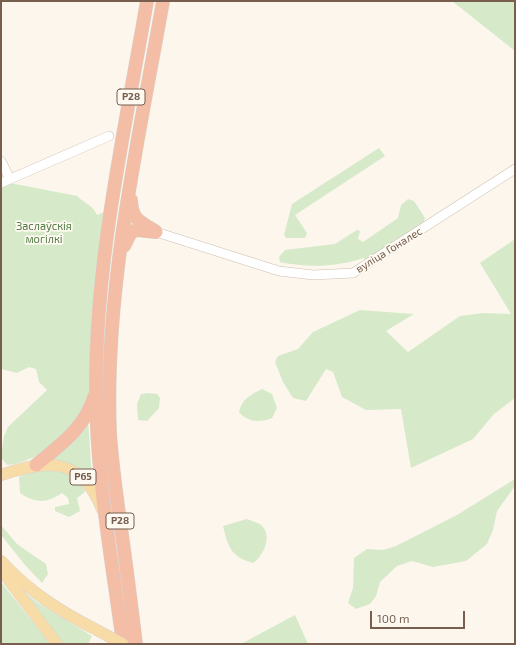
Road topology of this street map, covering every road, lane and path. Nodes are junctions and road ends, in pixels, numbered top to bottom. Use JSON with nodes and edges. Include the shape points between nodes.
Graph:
{"nodes":[{"id":1,"x":148,"y":1,"type":"edge"},
{"id":2,"x":163,"y":1,"type":"edge"},
{"id":3,"x":109,"y":136,"type":"dead end"},
{"id":4,"x":1,"y":161,"type":"edge"},
{"id":5,"x":515,"y":169,"type":"edge"},
{"id":6,"x":5,"y":181,"type":"edge"},
{"id":7,"x":130,"y":192,"type":"junction"},
{"id":8,"x":156,"y":232,"type":"junction"},
{"id":9,"x":119,"y":259,"type":"junction"},
{"id":10,"x":96,"y":390,"type":"junction"},
{"id":11,"x":36,"y":465,"type":"junction"},
{"id":12,"x":1,"y":475,"type":"edge"},
{"id":13,"x":106,"y":521,"type":"junction"},
{"id":14,"x":1,"y":561,"type":"edge"},
{"id":15,"x":1,"y":566,"type":"edge"},
{"id":16,"x":57,"y":644,"type":"edge"},
{"id":17,"x":123,"y":644,"type":"edge"},
{"id":18,"x":136,"y":644,"type":"edge"}],
"edges":[{"from":1,"to":10,"type":"highway","number":"Р28","via":[[102,264]]},
{"from":2,"to":7,"type":"highway","number":"Р28"},
{"from":3,"to":6,"type":"street"},
{"from":4,"to":6,"type":"street"},
{"from":5,"to":8,"type":"street","name":"вуліца Гоналес","via":[[353,273],[312,275],[279,271]]},
{"from":7,"to":8,"type":"highway","via":[[132,213]]},
{"from":7,"to":9,"type":"highway","number":"Р28"},
{"from":8,"to":9,"type":"highway","via":[[131,232]]},
{"from":9,"to":18,"type":"highway","number":"Р28","via":[[112,337],[110,433]]},
{"from":10,"to":11,"type":"highway","number":"Р65","via":[[79,427],[69,439]]},
{"from":10,"to":13,"type":"highway","number":"Р28","via":[[99,460]]},
{"from":11,"to":12,"type":"main road","number":"Р65"},
{"from":11,"to":13,"type":"main road","number":"Р65","via":[[69,469],[78,473],[96,494]]},
{"from":13,"to":17,"type":"highway","number":"Р28"},
{"from":14,"to":17,"type":"main road","bridge":true,"via":[[36,595]]},
{"from":15,"to":16,"type":"main road","via":[[10,582]]}]}
